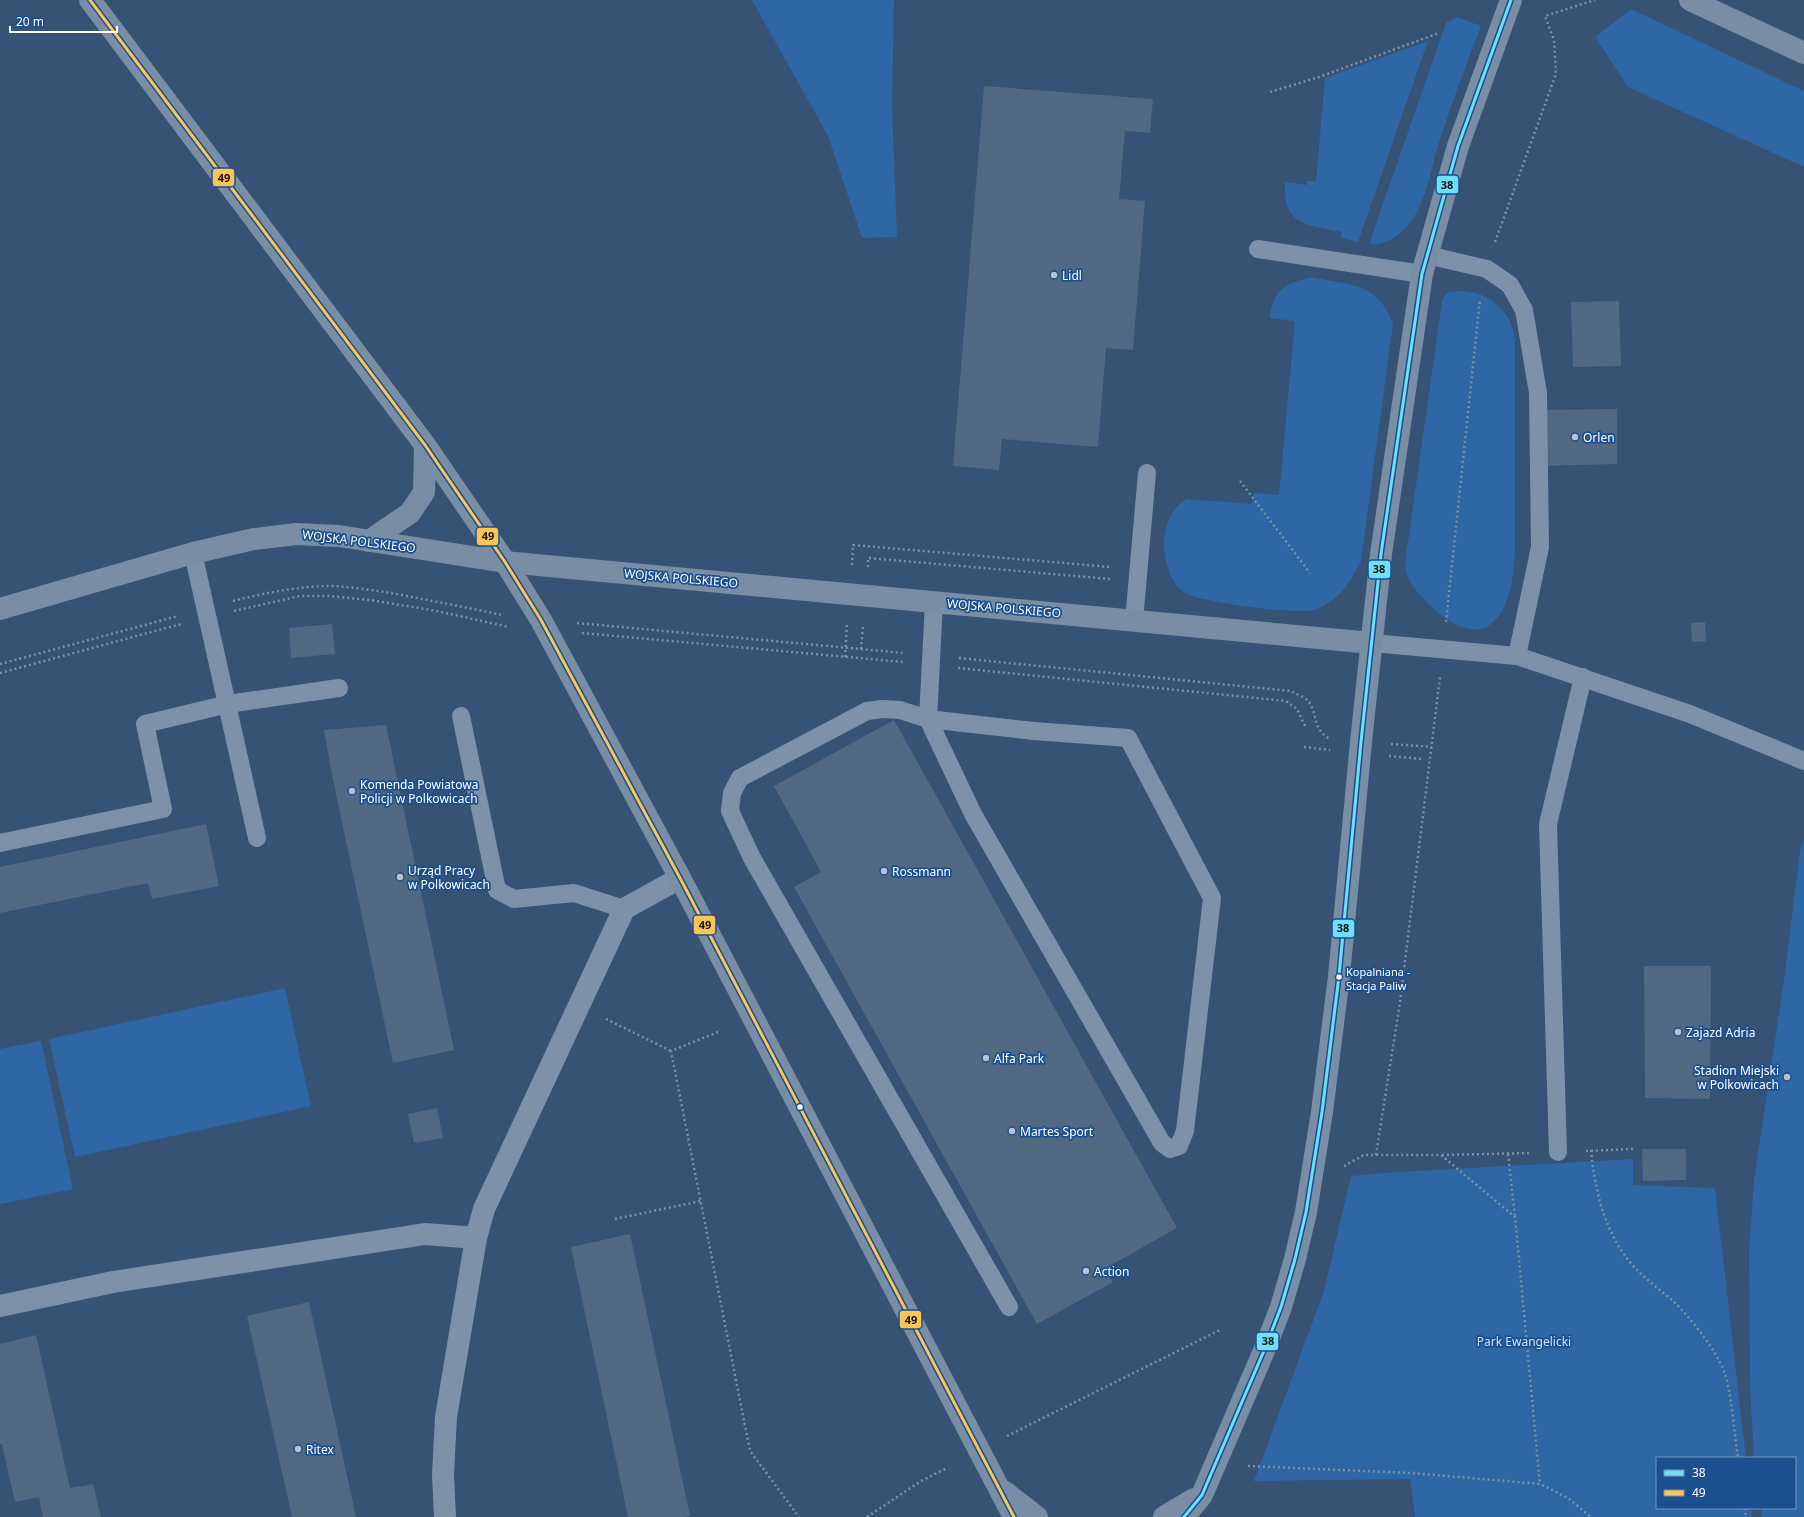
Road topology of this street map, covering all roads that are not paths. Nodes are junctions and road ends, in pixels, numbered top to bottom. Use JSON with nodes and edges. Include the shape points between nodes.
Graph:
{"nodes":[{"id":1,"x":90,"y":0,"type":"edge"},
{"id":2,"x":1511,"y":0,"type":"edge"},
{"id":3,"x":1690,"y":0,"type":"edge"},
{"id":4,"x":1804,"y":53,"type":"edge"},
{"id":5,"x":1258,"y":249,"type":"dead end"},
{"id":6,"x":1425,"y":264,"type":"junction"},
{"id":7,"x":425,"y":445,"type":"junction"},
{"id":8,"x":1147,"y":473,"type":"dead end"},
{"id":9,"x":369,"y":541,"type":"junction"},
{"id":10,"x":193,"y":553,"type":"junction"},
{"id":11,"x":505,"y":562,"type":"junction"},
{"id":12,"x":934,"y":602,"type":"junction"},
{"id":13,"x":0,"y":609,"type":"edge"},
{"id":14,"x":1134,"y":621,"type":"junction"},
{"id":15,"x":1372,"y":643,"type":"junction"},
{"id":16,"x":1517,"y":656,"type":"junction"},
{"id":17,"x":1583,"y":677,"type":"junction"},
{"id":18,"x":339,"y":688,"type":"dead end"},
{"id":19,"x":228,"y":704,"type":"junction"},
{"id":20,"x":461,"y":716,"type":"dead end"},
{"id":21,"x":928,"y":719,"type":"junction"},
{"id":22,"x":1804,"y":762,"type":"edge"},
{"id":23,"x":257,"y":838,"type":"dead end"},
{"id":24,"x":0,"y":843,"type":"edge"},
{"id":25,"x":680,"y":878,"type":"junction"},
{"id":26,"x":624,"y":909,"type":"junction"},
{"id":27,"x":1558,"y":1152,"type":"dead end"},
{"id":28,"x":476,"y":1238,"type":"junction"},
{"id":29,"x":0,"y":1306,"type":"edge"},
{"id":30,"x":1009,"y":1307,"type":"dead end"},
{"id":31,"x":1000,"y":1488,"type":"junction"},
{"id":32,"x":1202,"y":1494,"type":"junction"},
{"id":33,"x":445,"y":1517,"type":"edge"},
{"id":34,"x":1014,"y":1517,"type":"edge"},
{"id":35,"x":1037,"y":1517,"type":"edge"},
{"id":36,"x":1164,"y":1517,"type":"edge"},
{"id":37,"x":1184,"y":1517,"type":"edge"},
{"id":38,"x":1196,"y":1517,"type":"edge"}],
"edges":[{"from":1,"to":7,"type":"street"},
{"from":2,"to":6,"type":"street","via":[[1458,146]]},
{"from":3,"to":4,"type":"street"},
{"from":5,"to":6,"type":"lane"},
{"from":6,"to":15,"type":"street","via":[[1394,456]]},
{"from":6,"to":16,"type":"lane","via":[[1487,269],[1510,285],[1524,310],[1538,392],[1540,547]]},
{"from":7,"to":9,"type":"street","via":[[424,492],[410,513]]},
{"from":7,"to":11,"type":"street"},
{"from":8,"to":14,"type":"lane"},
{"from":9,"to":10,"type":"street","name":"WOJSKA POLSKIEGO","via":[[339,536],[296,534],[254,539]]},
{"from":9,"to":11,"type":"street","name":"WOJSKA POLSKIEGO"},
{"from":10,"to":13,"type":"street","name":"WOJSKA POLSKIEGO"},
{"from":10,"to":19,"type":"lane"},
{"from":11,"to":12,"type":"street","name":"WOJSKA POLSKIEGO"},
{"from":11,"to":25,"type":"street","via":[[544,626]]},
{"from":12,"to":14,"type":"street","name":"WOJSKA POLSKIEGO"},
{"from":12,"to":21,"type":"lane"},
{"from":14,"to":15,"type":"street","name":"WOJSKA POLSKIEGO"},
{"from":15,"to":16,"type":"lane"},
{"from":15,"to":32,"type":"street","via":[[1339,976],[1306,1212],[1295,1258],[1266,1346]]},
{"from":16,"to":17,"type":"lane"},
{"from":17,"to":22,"type":"lane","via":[[1690,714]]},
{"from":17,"to":27,"type":"lane","via":[[1548,824]]},
{"from":18,"to":19,"type":"lane"},
{"from":19,"to":23,"type":"lane"},
{"from":19,"to":24,"type":"lane","via":[[145,724],[163,809]]},
{"from":20,"to":26,"type":"lane","via":[[497,890],[514,899],[574,893]]},
{"from":21,"to":21,"type":"lane","via":[[973,814],[1162,1143],[1170,1149],[1179,1146],[1185,1131],[1212,898],[1128,738]]},
{"from":21,"to":30,"type":"lane","via":[[900,710],[883,708],[867,712],[740,778],[732,793],[730,811],[752,858]]},
{"from":25,"to":26,"type":"street"},
{"from":25,"to":31,"type":"street"},
{"from":26,"to":28,"type":"street","via":[[484,1209]]},
{"from":28,"to":29,"type":"street","via":[[425,1234],[113,1282]]},
{"from":28,"to":33,"type":"street","via":[[446,1417],[443,1475]]},
{"from":31,"to":34,"type":"street"},
{"from":31,"to":35,"type":"street"},
{"from":32,"to":36,"type":"street"},
{"from":32,"to":37,"type":"street"},
{"from":32,"to":38,"type":"street"}]}
